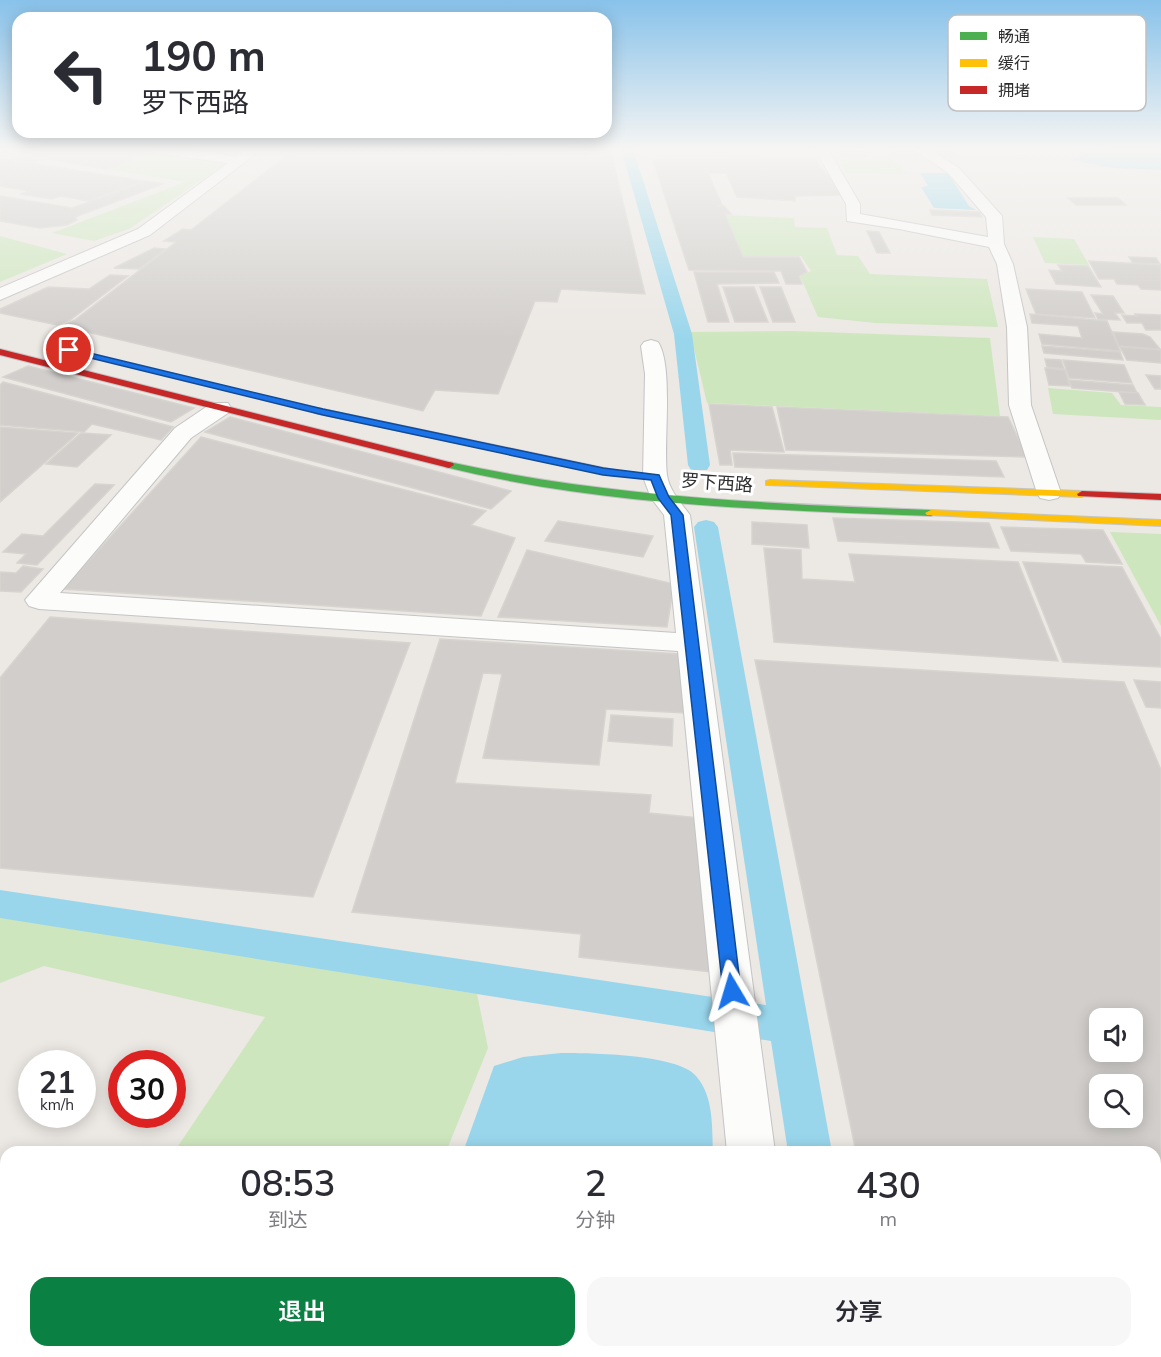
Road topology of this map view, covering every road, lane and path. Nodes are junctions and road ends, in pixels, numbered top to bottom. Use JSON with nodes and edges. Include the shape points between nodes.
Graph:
{"nodes":[{"id":1,"x":171,"y":212,"type":"edge"},
{"id":2,"x":852,"y":212,"type":"edge"},
{"id":3,"x":991,"y":212,"type":"edge"},
{"id":4,"x":996,"y":244,"type":"junction"},
{"id":5,"x":0,"y":295,"type":"edge"},
{"id":6,"x":651,"y":346,"type":"dead end"},
{"id":7,"x":0,"y":352,"type":"edge"},
{"id":8,"x":300,"y":406,"type":"dead end"},
{"id":9,"x":220,"y":408,"type":"junction"},
{"id":10,"x":624,"y":474,"type":"dead end"},
{"id":11,"x":660,"y":482,"type":"junction"},
{"id":12,"x":750,"y":482,"type":"dead end"},
{"id":13,"x":1049,"y":493,"type":"junction"},
{"id":14,"x":1161,"y":497,"type":"edge"},
{"id":15,"x":1161,"y":523,"type":"edge"},
{"id":16,"x":692,"y":644,"type":"junction"},
{"id":17,"x":750,"y":1146,"type":"edge"}],
"edges":[{"from":1,"to":5,"type":"street","via":[[144,232]]},
{"from":2,"to":4,"type":"street","via":[[852,218]]},
{"from":3,"to":4,"type":"street"},
{"from":4,"to":13,"type":"street","via":[[1005,264],[1017,327],[1020,405]]},
{"from":6,"to":11,"type":"street"},
{"from":7,"to":9,"type":"main road","name":"罗下西路"},
{"from":8,"to":10,"type":"main road"},
{"from":9,"to":11,"type":"main road","name":"罗下西路","via":[[481,473],[606,494]]},
{"from":9,"to":16,"type":"street","via":[[183,433],[39,600]]},
{"from":11,"to":15,"type":"main road","name":"罗下西路","via":[[826,508]]},
{"from":11,"to":16,"type":"street","via":[[677,515]]},
{"from":12,"to":13,"type":"main road","name":"罗下西路"},
{"from":13,"to":14,"type":"main road","name":"罗下西路"},
{"from":16,"to":17,"type":"street"}]}
